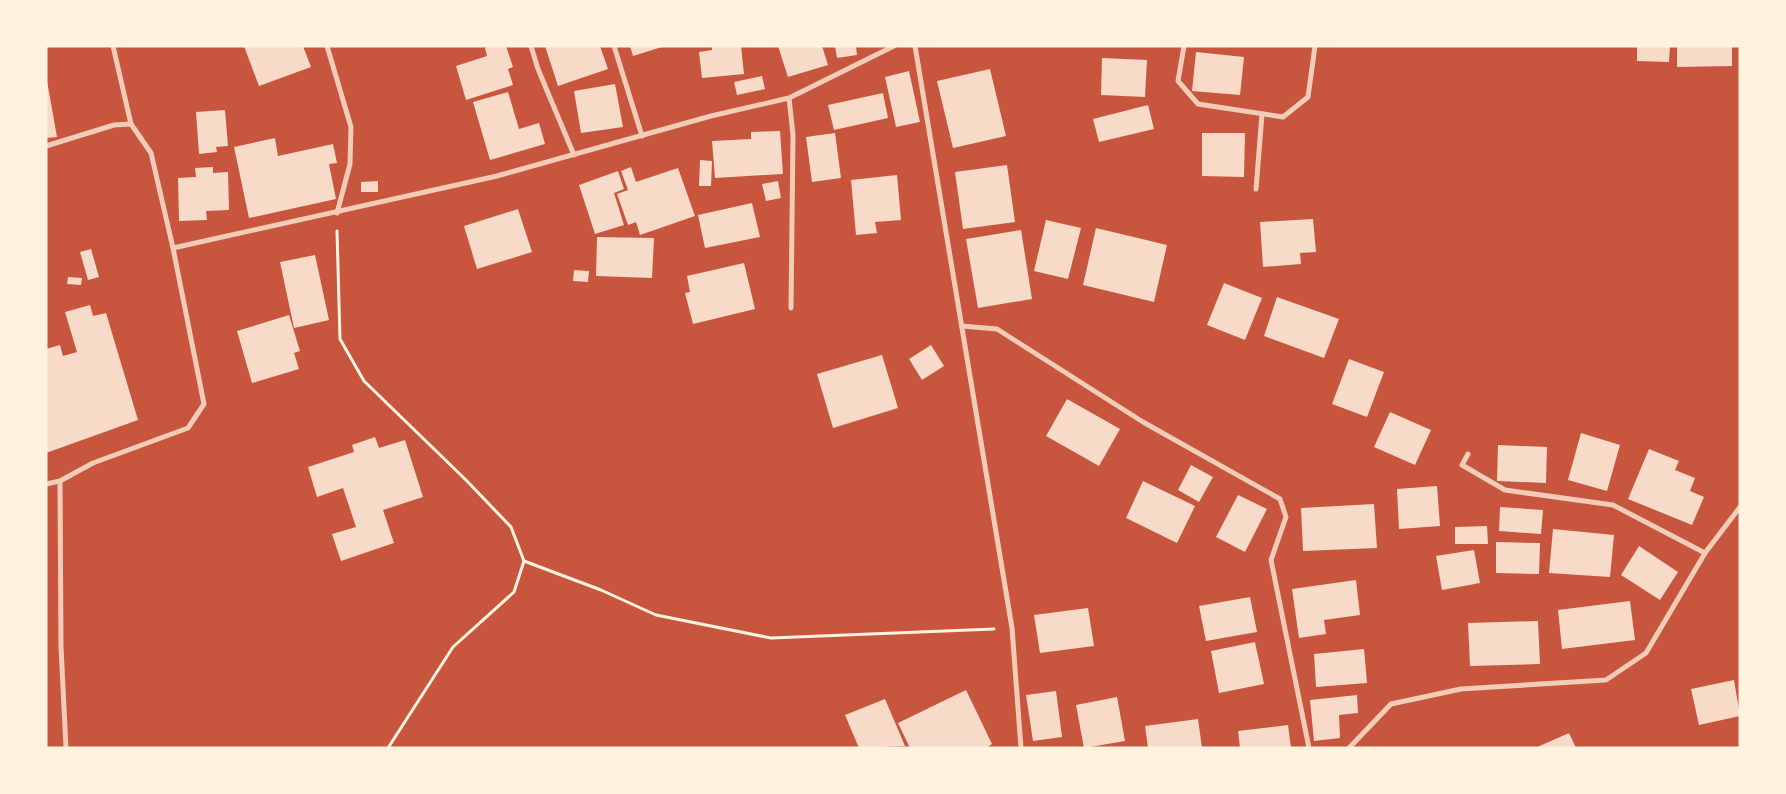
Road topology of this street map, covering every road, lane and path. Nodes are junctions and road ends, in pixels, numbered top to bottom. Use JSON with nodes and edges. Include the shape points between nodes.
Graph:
{"nodes":[{"id":1,"x":113,"y":46,"type":"edge"},
{"id":2,"x":327,"y":46,"type":"edge"},
{"id":3,"x":531,"y":46,"type":"edge"},
{"id":4,"x":614,"y":46,"type":"edge"},
{"id":5,"x":894,"y":46,"type":"edge"},
{"id":6,"x":915,"y":46,"type":"edge"},
{"id":7,"x":1184,"y":46,"type":"edge"},
{"id":8,"x":1315,"y":46,"type":"edge"},
{"id":9,"x":789,"y":98,"type":"junction"},
{"id":10,"x":1262,"y":114,"type":"junction"},
{"id":11,"x":131,"y":124,"type":"junction"},
{"id":12,"x":642,"y":136,"type":"junction"},
{"id":13,"x":46,"y":146,"type":"edge"},
{"id":14,"x":574,"y":155,"type":"junction"},
{"id":15,"x":1256,"y":189,"type":"dead end"},
{"id":16,"x":337,"y":213,"type":"junction"},
{"id":17,"x":173,"y":248,"type":"junction"},
{"id":18,"x":791,"y":308,"type":"dead end"},
{"id":19,"x":962,"y":326,"type":"junction"},
{"id":20,"x":1468,"y":454,"type":"dead end"},
{"id":21,"x":60,"y":481,"type":"junction"},
{"id":22,"x":46,"y":484,"type":"edge"},
{"id":23,"x":1740,"y":508,"type":"edge"},
{"id":24,"x":1705,"y":553,"type":"junction"},
{"id":25,"x":524,"y":561,"type":"junction"},
{"id":26,"x":1012,"y":628,"type":"junction"},
{"id":27,"x":66,"y":748,"type":"edge"},
{"id":28,"x":388,"y":748,"type":"edge"},
{"id":29,"x":1021,"y":748,"type":"edge"},
{"id":30,"x":1308,"y":748,"type":"edge"},
{"id":31,"x":1349,"y":748,"type":"edge"}],
"edges":[{"from":1,"to":11,"type":"street"},
{"from":2,"to":16,"type":"street","via":[[351,128],[350,164]]},
{"from":3,"to":14,"type":"street"},
{"from":4,"to":12,"type":"street"},
{"from":5,"to":9,"type":"street"},
{"from":6,"to":19,"type":"street"},
{"from":7,"to":10,"type":"street","via":[[1178,81],[1198,104]]},
{"from":8,"to":10,"type":"street","via":[[1308,97],[1283,116]]},
{"from":9,"to":12,"type":"street"},
{"from":9,"to":18,"type":"street","via":[[793,135]]},
{"from":10,"to":15,"type":"street"},
{"from":11,"to":13,"type":"street","via":[[114,125]]},
{"from":11,"to":17,"type":"street","via":[[151,153]]},
{"from":12,"to":14,"type":"street"},
{"from":14,"to":16,"type":"street"},
{"from":16,"to":17,"type":"street"},
{"from":16,"to":25,"type":"path","via":[[340,339],[364,381],[511,527]]},
{"from":17,"to":21,"type":"street","via":[[204,404],[188,428],[93,463]]},
{"from":19,"to":26,"type":"street"},
{"from":19,"to":30,"type":"street","via":[[997,329],[1143,422],[1280,499],[1286,518],[1271,560]]},
{"from":20,"to":24,"type":"street","via":[[1462,465],[1505,490],[1613,504]]},
{"from":21,"to":22,"type":"street"},
{"from":21,"to":27,"type":"street","via":[[61,647]]},
{"from":23,"to":24,"type":"street"},
{"from":24,"to":31,"type":"street","via":[[1646,653],[1606,680],[1461,689],[1391,704]]},
{"from":25,"to":26,"type":"path","via":[[656,615],[771,638]]},
{"from":25,"to":28,"type":"path","via":[[514,592],[453,647]]},
{"from":26,"to":29,"type":"street"}]}
